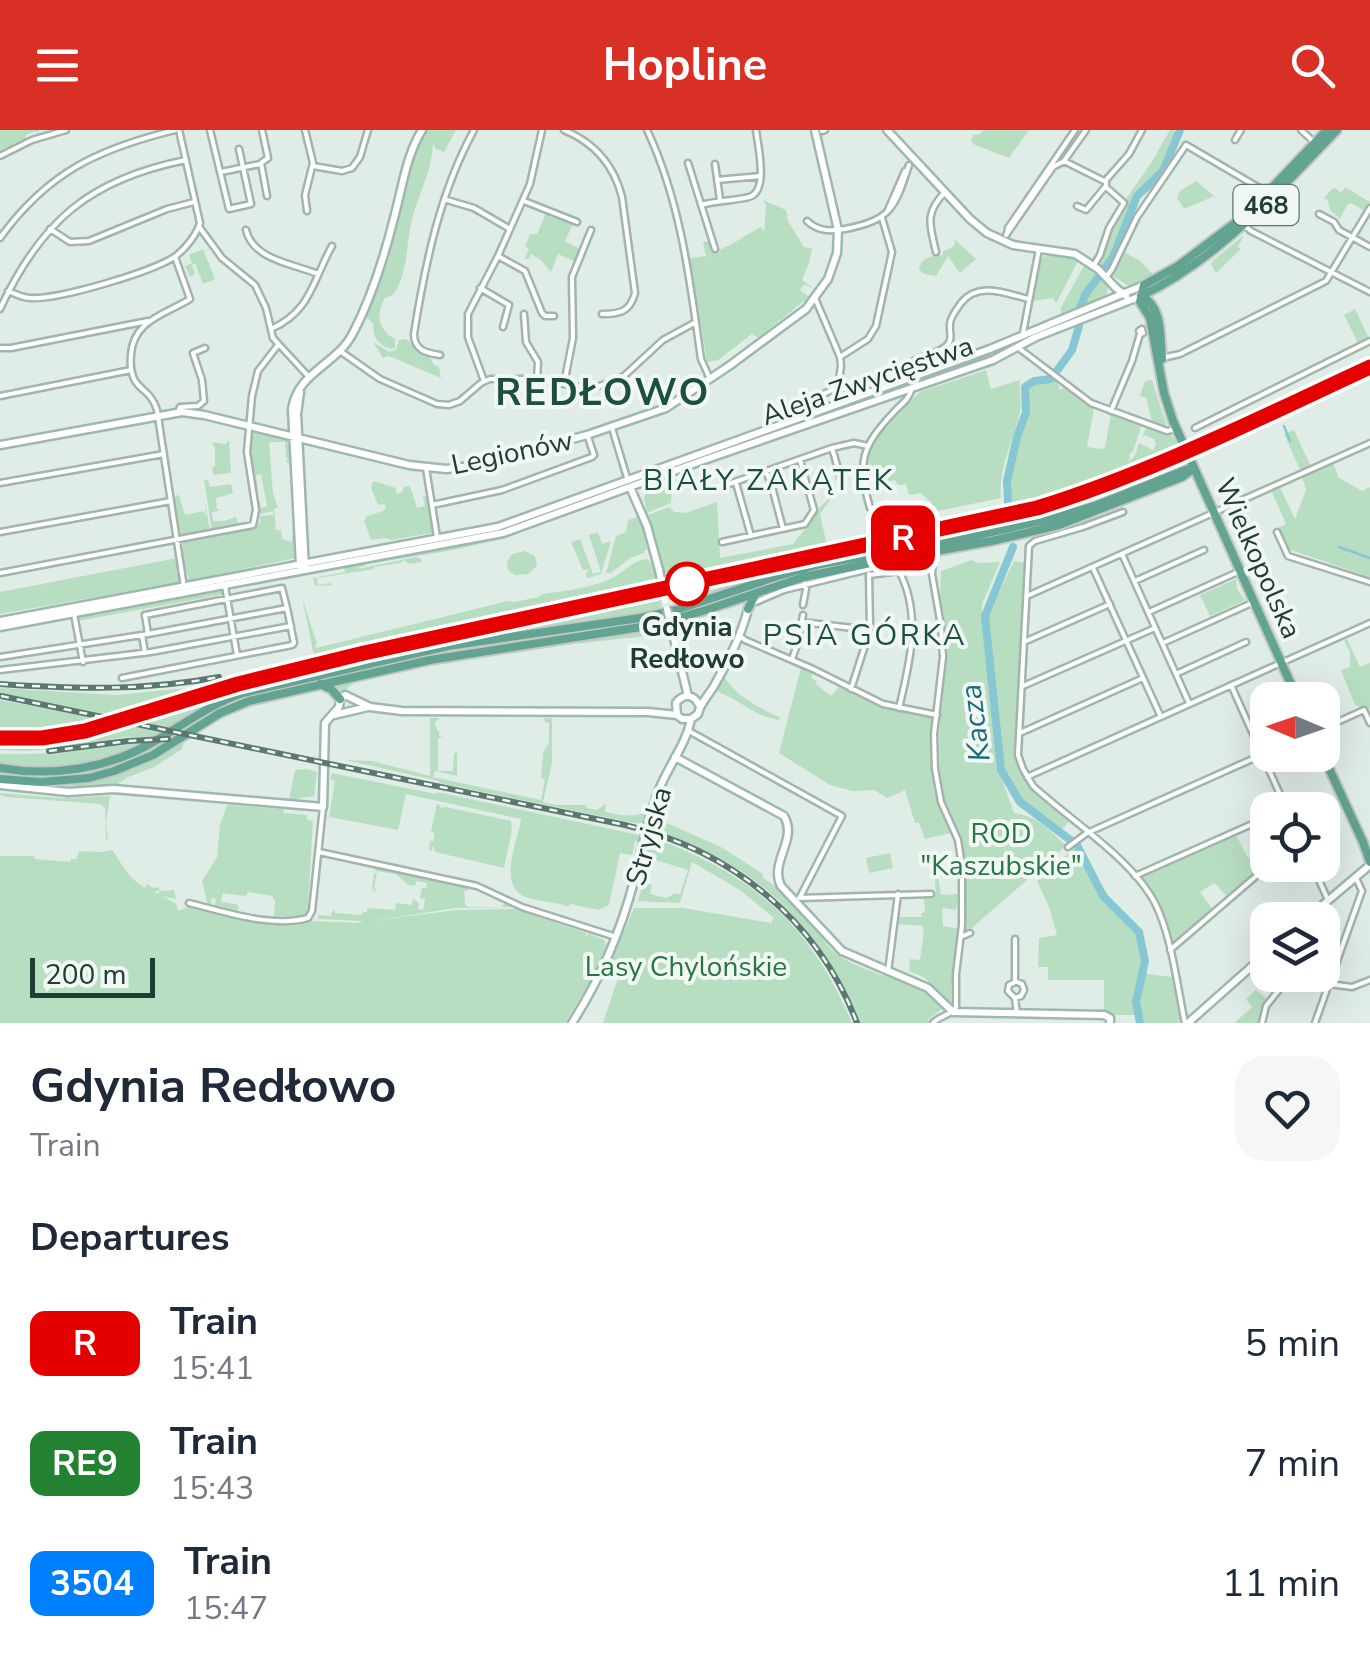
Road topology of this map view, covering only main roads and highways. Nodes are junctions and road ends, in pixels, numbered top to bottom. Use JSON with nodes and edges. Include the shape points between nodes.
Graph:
{"nodes":[{"id":1,"x":1327,"y":130,"type":"edge"},
{"id":2,"x":1336,"y":130,"type":"edge"},
{"id":3,"x":1160,"y":287,"type":"junction"},
{"id":4,"x":1134,"y":297,"type":"junction"},
{"id":5,"x":1156,"y":314,"type":"junction"},
{"id":6,"x":1162,"y":378,"type":"junction"},
{"id":7,"x":1194,"y":468,"type":"junction"},
{"id":8,"x":952,"y":548,"type":"junction"},
{"id":9,"x":933,"y":562,"type":"road end"},
{"id":10,"x":758,"y":592,"type":"junction"},
{"id":11,"x":748,"y":609,"type":"road end"},
{"id":12,"x":1290,"y":682,"type":"edge"},
{"id":13,"x":320,"y":684,"type":"junction"},
{"id":14,"x":340,"y":706,"type":"road end"},
{"id":15,"x":0,"y":768,"type":"edge"},
{"id":16,"x":1331,"y":772,"type":"edge"},
{"id":17,"x":78,"y":779,"type":"junction"},
{"id":18,"x":0,"y":782,"type":"edge"},
{"id":19,"x":58,"y":791,"type":"road end"},
{"id":20,"x":1363,"y":842,"type":"junction"},
{"id":21,"x":1370,"y":850,"type":"edge"},
{"id":22,"x":1370,"y":864,"type":"edge"}],
"edges":[{"from":1,"to":4,"type":"main road","number":"468","via":[[1235,224]]},
{"from":2,"to":3,"type":"main road","name":"Aleja Zwycięstwa","number":"468","via":[[1244,225]]},
{"from":3,"to":4,"type":"main road","name":"Aleja Zwycięstwa","number":"468"},
{"from":3,"to":5,"type":"main road","name":"Wielkopolska"},
{"from":4,"to":5,"type":"main road","via":[[1150,300]]},
{"from":4,"to":6,"type":"main road","name":"Wielkopolska","via":[[1150,318]]},
{"from":5,"to":6,"type":"main road","name":"Wielkopolska"},
{"from":6,"to":7,"type":"main road","name":"Wielkopolska"},
{"from":7,"to":8,"type":"main road","via":[[1076,520]]},
{"from":7,"to":12,"type":"main road","name":"Wielkopolska"},
{"from":7,"to":15,"type":"main road","via":[[1058,517],[796,570],[673,611],[448,646],[243,693],[139,750],[88,766]]},
{"from":8,"to":9,"type":"main road"},
{"from":8,"to":10,"type":"main road"},
{"from":10,"to":11,"type":"main road"},
{"from":10,"to":13,"type":"main road","via":[[654,625]]},
{"from":13,"to":14,"type":"main road"},
{"from":13,"to":17,"type":"main road","via":[[236,706],[136,763]]},
{"from":16,"to":20,"type":"main road"},
{"from":17,"to":18,"type":"main road"},
{"from":17,"to":19,"type":"main road"},
{"from":20,"to":21,"type":"main road"},
{"from":20,"to":22,"type":"main road"}]}
